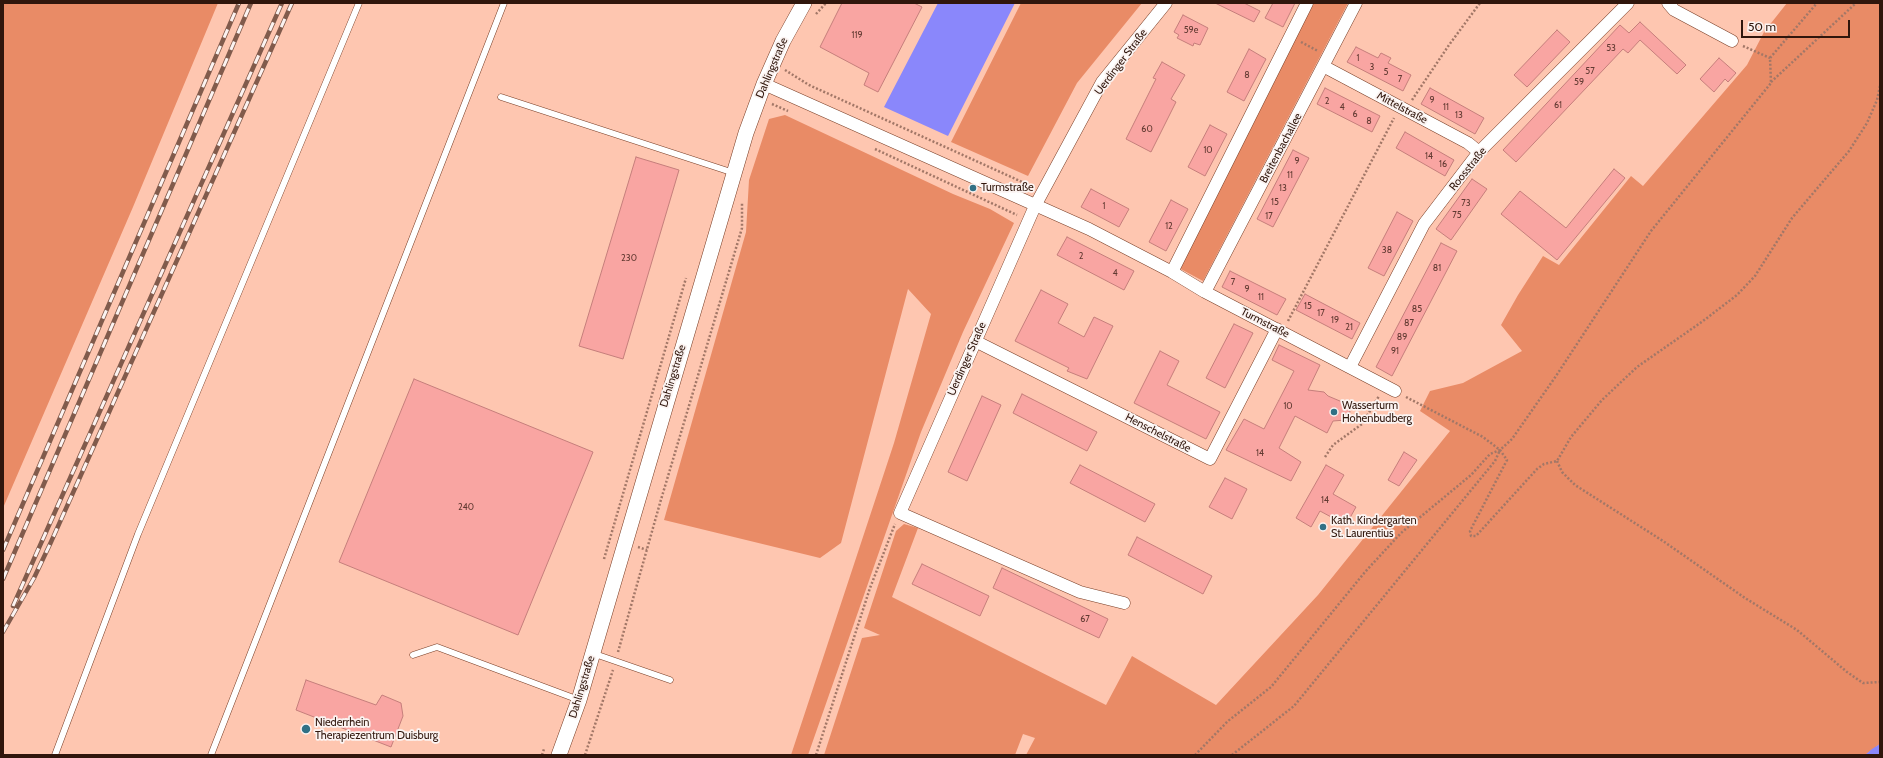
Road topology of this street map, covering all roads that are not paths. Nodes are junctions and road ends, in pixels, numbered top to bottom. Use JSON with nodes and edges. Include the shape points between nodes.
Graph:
{"nodes":[{"id":1,"x":359,"y":3,"type":"edge"},
{"id":2,"x":504,"y":3,"type":"edge"},
{"id":3,"x":804,"y":3,"type":"edge"},
{"id":4,"x":1166,"y":3,"type":"edge"},
{"id":5,"x":1307,"y":3,"type":"edge"},
{"id":6,"x":1356,"y":3,"type":"edge"},
{"id":7,"x":1628,"y":3,"type":"edge"},
{"id":8,"x":1668,"y":3,"type":"edge"},
{"id":9,"x":1732,"y":41,"type":"road end"},
{"id":10,"x":1326,"y":61,"type":"junction"},
{"id":11,"x":770,"y":87,"type":"junction"},
{"id":12,"x":501,"y":97,"type":"dead end"},
{"id":13,"x":1479,"y":152,"type":"junction"},
{"id":14,"x":734,"y":173,"type":"junction"},
{"id":15,"x":1035,"y":206,"type":"junction"},
{"id":16,"x":1172,"y":272,"type":"junction"},
{"id":17,"x":1205,"y":292,"type":"junction"},
{"id":18,"x":1279,"y":331,"type":"junction"},
{"id":19,"x":975,"y":341,"type":"junction"},
{"id":20,"x":1350,"y":367,"type":"junction"},
{"id":21,"x":1390,"y":388,"type":"road end"},
{"id":22,"x":1124,"y":603,"type":"dead end"},
{"id":23,"x":592,"y":653,"type":"junction"},
{"id":24,"x":413,"y":655,"type":"dead end"},
{"id":25,"x":670,"y":680,"type":"dead end"},
{"id":26,"x":579,"y":700,"type":"junction"},
{"id":27,"x":54,"y":755,"type":"edge"},
{"id":28,"x":211,"y":755,"type":"edge"},
{"id":29,"x":559,"y":755,"type":"edge"}],
"edges":[{"from":1,"to":27,"type":"lane","via":[[138,534]]},
{"from":2,"to":28,"type":"lane"},
{"from":3,"to":11,"type":"street","name":"Dahlingstraße","via":[[783,41]]},
{"from":4,"to":15,"type":"street","name":"Uerdinger Straße","via":[[1102,82]]},
{"from":5,"to":16,"type":"street"},
{"from":6,"to":10,"type":"street","name":"Breitenbachallee"},
{"from":7,"to":13,"type":"street","name":"Roosstraße"},
{"from":8,"to":9,"type":"street","via":[[1674,10]]},
{"from":10,"to":13,"type":"street","name":"Mittelstraße","via":[[1403,108],[1468,143]]},
{"from":10,"to":17,"type":"street","name":"Breitenbachallee"},
{"from":11,"to":14,"type":"street","name":"Dahlingstraße"},
{"from":11,"to":15,"type":"street","name":"Turmstraße"},
{"from":12,"to":14,"type":"lane"},
{"from":13,"to":20,"type":"street","name":"Roosstraße","via":[[1424,224]]},
{"from":14,"to":23,"type":"street","name":"Dahlingstraße"},
{"from":15,"to":16,"type":"street","name":"Turmstraße","via":[[1089,229]]},
{"from":15,"to":19,"type":"street","name":"Uerdinger Straße"},
{"from":16,"to":17,"type":"street","name":"Turmstraße"},
{"from":17,"to":18,"type":"street","name":"Turmstraße"},
{"from":18,"to":19,"type":"street","name":"Henschelstraße","via":[[1210,459]]},
{"from":18,"to":20,"type":"street","name":"Turmstraße"},
{"from":19,"to":22,"type":"street","name":"Uerdinger Straße","via":[[900,513],[1080,592]]},
{"from":20,"to":21,"type":"street","name":"Turmstraße"},
{"from":23,"to":25,"type":"lane"},
{"from":23,"to":26,"type":"street","name":"Dahlingstraße"},
{"from":24,"to":26,"type":"lane","via":[[436,647]]},
{"from":26,"to":29,"type":"street","name":"Dahlingstraße"}]}
